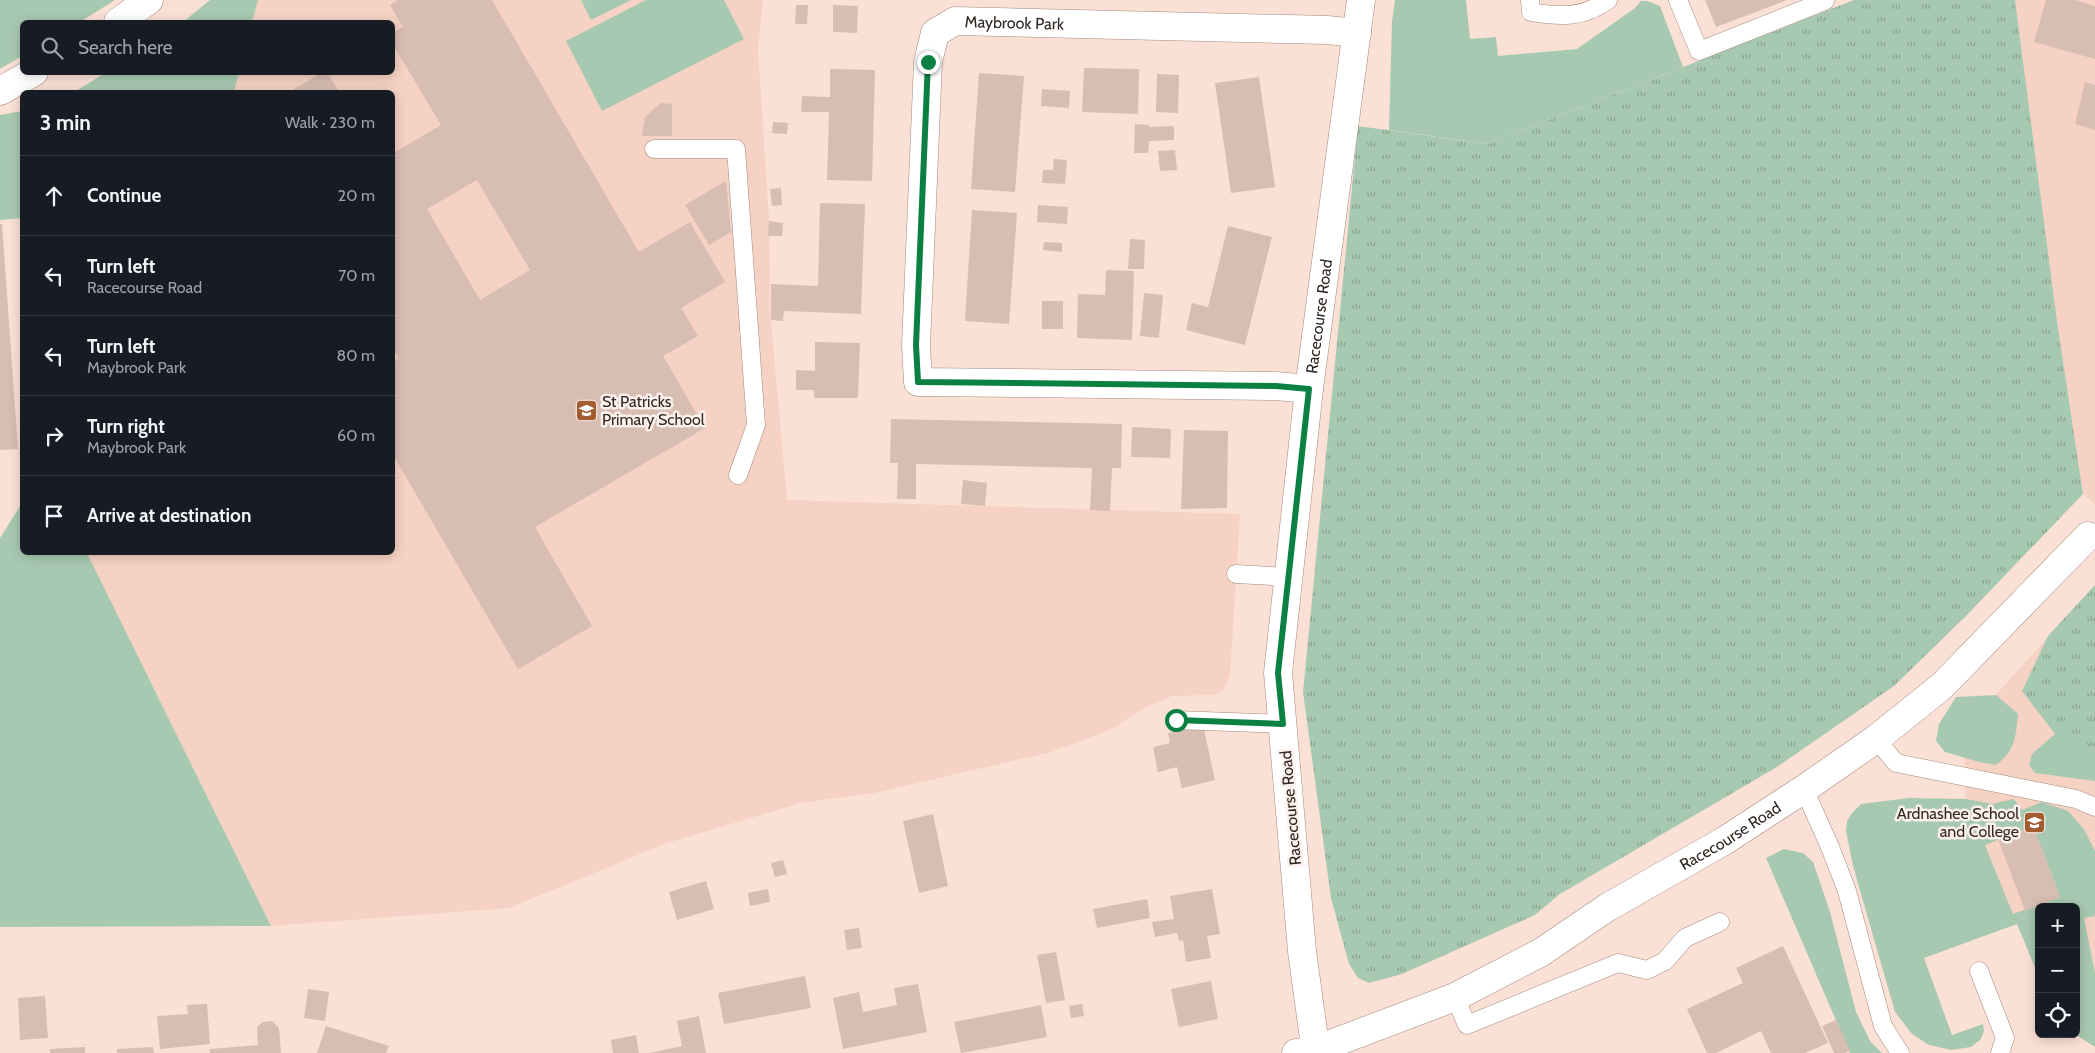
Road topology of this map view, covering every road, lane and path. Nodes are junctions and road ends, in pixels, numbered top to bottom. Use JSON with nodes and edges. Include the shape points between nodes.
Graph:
{"nodes":[{"id":1,"x":149,"y":0,"type":"edge"},
{"id":2,"x":1361,"y":0,"type":"edge"},
{"id":3,"x":1530,"y":0,"type":"edge"},
{"id":4,"x":1608,"y":0,"type":"edge"},
{"id":5,"x":1678,"y":0,"type":"edge"},
{"id":6,"x":1825,"y":1,"type":"dead end"},
{"id":7,"x":121,"y":20,"type":"edge"},
{"id":8,"x":1358,"y":33,"type":"junction"},
{"id":9,"x":28,"y":75,"type":"edge"},
{"id":10,"x":0,"y":90,"type":"edge"},
{"id":11,"x":654,"y":149,"type":"dead end"},
{"id":12,"x":1309,"y":389,"type":"junction"},
{"id":13,"x":738,"y":475,"type":"dead end"},
{"id":14,"x":2091,"y":533,"type":"edge"},
{"id":15,"x":1236,"y":574,"type":"dead end"},
{"id":16,"x":1289,"y":577,"type":"junction"},
{"id":17,"x":1176,"y":720,"type":"dead end"},
{"id":18,"x":1283,"y":724,"type":"junction"},
{"id":19,"x":1876,"y":739,"type":"junction"},
{"id":20,"x":1804,"y":789,"type":"junction"},
{"id":21,"x":2095,"y":807,"type":"edge"},
{"id":22,"x":1720,"y":922,"type":"dead end"},
{"id":23,"x":1979,"y":971,"type":"dead end"},
{"id":24,"x":1455,"y":997,"type":"junction"},
{"id":25,"x":1309,"y":1052,"type":"edge"},
{"id":26,"x":1900,"y":1053,"type":"edge"},
{"id":27,"x":2000,"y":1053,"type":"edge"}],
"edges":[{"from":1,"to":7,"type":"street"},
{"from":2,"to":8,"type":"street","name":"Racecourse Road"},
{"from":3,"to":4,"type":"lane","via":[[1531,12],[1555,16],[1578,15]]},
{"from":5,"to":6,"type":"lane","via":[[1698,50]]},
{"from":8,"to":12,"type":"street","name":"Racecourse Road"},
{"from":8,"to":12,"type":"street","name":"Maybrook Park","via":[[956,21],[935,33],[928,62],[916,345],[918,382]]},
{"from":9,"to":10,"type":"street"},
{"from":11,"to":13,"type":"lane","via":[[736,149],[756,425]]},
{"from":12,"to":16,"type":"street","name":"Racecourse Road"},
{"from":14,"to":19,"type":"street","name":"Racecourse Road","via":[[1942,686]]},
{"from":15,"to":16,"type":"lane"},
{"from":16,"to":18,"type":"street","name":"Racecourse Road","via":[[1278,673]]},
{"from":17,"to":18,"type":"lane"},
{"from":18,"to":25,"type":"street","name":"Racecourse Road"},
{"from":19,"to":20,"type":"street","name":"Racecourse Road"},
{"from":19,"to":21,"type":"lane","via":[[1896,763],[2076,799]]},
{"from":20,"to":24,"type":"street","name":"Racecourse Road","via":[[1724,841],[1608,907],[1540,953]]},
{"from":20,"to":26,"type":"lane","via":[[1847,891],[1883,1026]]},
{"from":22,"to":24,"type":"lane","via":[[1685,938],[1665,960],[1647,970],[1618,963],[1468,1025]]},
{"from":23,"to":27,"type":"lane","via":[[2005,1038]]},
{"from":24,"to":25,"type":"street","name":"Racecourse Road"}]}
